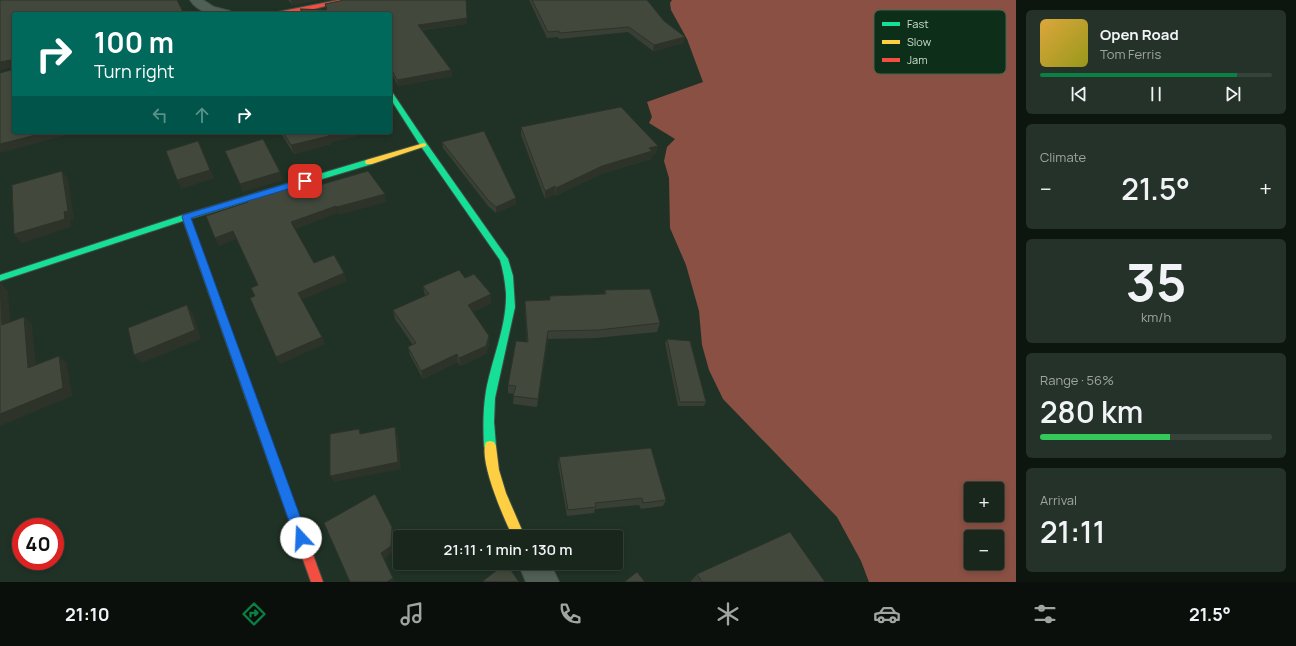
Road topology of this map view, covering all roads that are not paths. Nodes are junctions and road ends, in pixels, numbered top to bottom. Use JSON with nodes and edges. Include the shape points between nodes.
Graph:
{"nodes":[{"id":1,"x":196,"y":0,"type":"edge"},
{"id":2,"x":346,"y":0,"type":"edge"},
{"id":3,"x":306,"y":9,"type":"junction"},
{"id":4,"x":213,"y":12,"type":"edge"},
{"id":5,"x":284,"y":12,"type":"edge"},
{"id":6,"x":319,"y":12,"type":"edge"},
{"id":7,"x":392,"y":96,"type":"edge"},
{"id":8,"x":424,"y":145,"type":"junction"},
{"id":9,"x":186,"y":217,"type":"junction"},
{"id":10,"x":0,"y":278,"type":"edge"},
{"id":11,"x":515,"y":530,"type":"edge"},
{"id":12,"x":537,"y":570,"type":"edge"},
{"id":13,"x":317,"y":582,"type":"edge"},
{"id":14,"x":543,"y":582,"type":"edge"}],
"edges":[{"from":1,"to":4,"type":"street","via":[[201,6]]},
{"from":2,"to":3,"type":"street"},
{"from":3,"to":5,"type":"street"},
{"from":3,"to":6,"type":"street"},
{"from":7,"to":8,"type":"street"},
{"from":8,"to":9,"type":"street"},
{"from":8,"to":11,"type":"street","via":[[504,259],[511,278],[510,308],[495,367],[488,417],[491,456],[500,491]]},
{"from":9,"to":10,"type":"street"},
{"from":9,"to":13,"type":"street"},
{"from":12,"to":14,"type":"street"}]}
